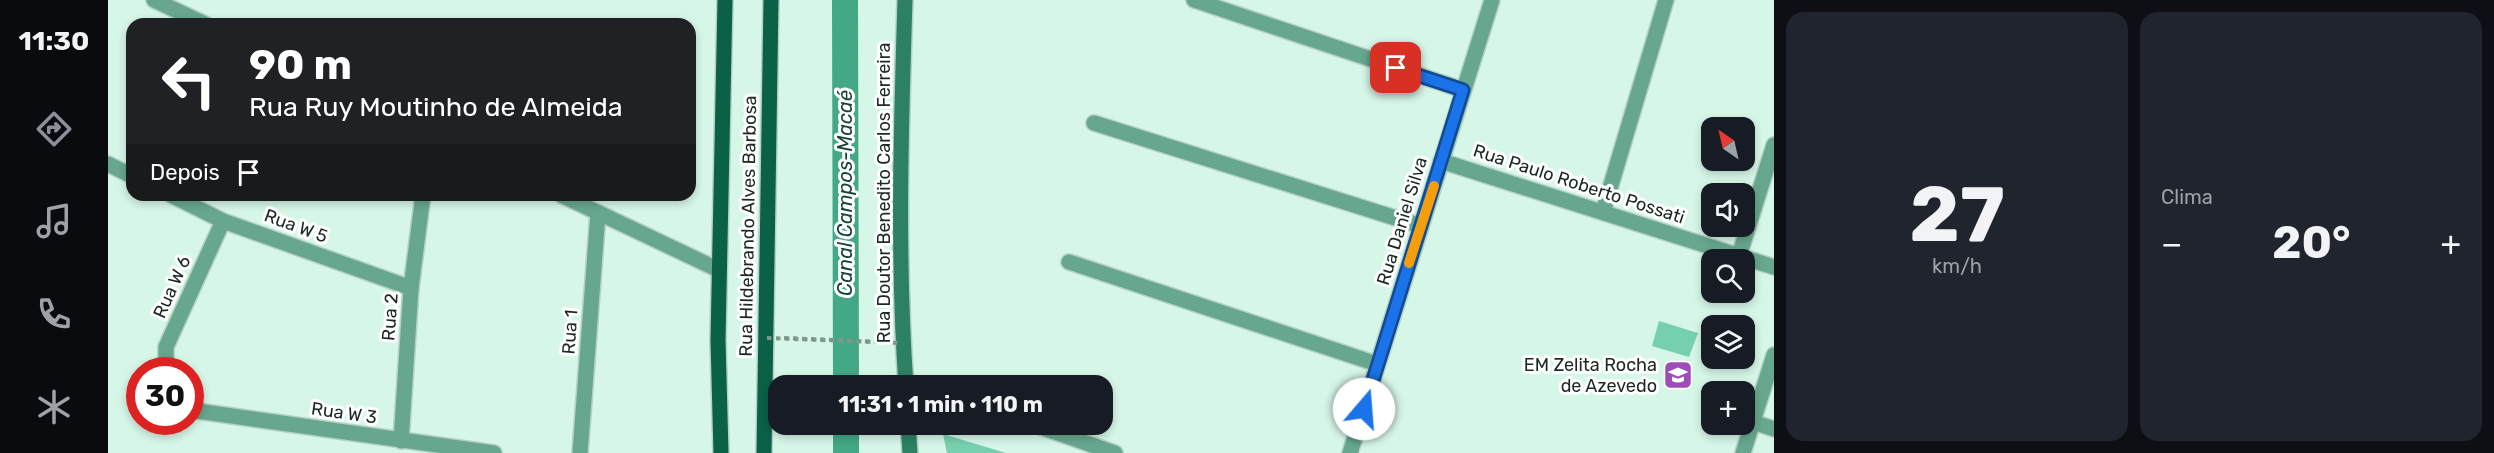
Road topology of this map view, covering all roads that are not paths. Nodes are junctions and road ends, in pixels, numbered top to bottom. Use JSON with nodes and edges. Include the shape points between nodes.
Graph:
{"nodes":[{"id":1,"x":154,"y":0,"type":"edge"},
{"id":2,"x":725,"y":0,"type":"edge"},
{"id":3,"x":771,"y":0,"type":"edge"},
{"id":4,"x":905,"y":0,"type":"edge"},
{"id":5,"x":1194,"y":0,"type":"edge"},
{"id":6,"x":1492,"y":0,"type":"edge"},
{"id":7,"x":1666,"y":0,"type":"edge"},
{"id":8,"x":192,"y":18,"type":"edge"},
{"id":9,"x":1463,"y":90,"type":"junction"},
{"id":10,"x":1094,"y":123,"type":"dead end"},
{"id":11,"x":1774,"y":145,"type":"edge"},
{"id":12,"x":1441,"y":161,"type":"junction"},
{"id":13,"x":108,"y":164,"type":"edge"},
{"id":14,"x":126,"y":173,"type":"edge"},
{"id":15,"x":183,"y":201,"type":"edge"},
{"id":16,"x":422,"y":201,"type":"edge"},
{"id":17,"x":573,"y":201,"type":"edge"},
{"id":18,"x":1604,"y":212,"type":"junction"},
{"id":19,"x":598,"y":213,"type":"junction"},
{"id":20,"x":223,"y":221,"type":"junction"},
{"id":21,"x":1421,"y":226,"type":"junction"},
{"id":22,"x":1718,"y":249,"type":"edge"},
{"id":23,"x":1741,"y":249,"type":"edge"},
{"id":24,"x":1755,"y":261,"type":"edge"},
{"id":25,"x":1069,"y":262,"type":"dead end"},
{"id":26,"x":1774,"y":267,"type":"edge"},
{"id":27,"x":719,"y":270,"type":"junction"},
{"id":28,"x":411,"y":288,"type":"junction"},
{"id":29,"x":1774,"y":355,"type":"edge"},
{"id":30,"x":166,"y":357,"type":"edge"},
{"id":31,"x":1377,"y":364,"type":"junction"},
{"id":32,"x":907,"y":375,"type":"edge"},
{"id":33,"x":204,"y":412,"type":"edge"},
{"id":34,"x":1755,"y":416,"type":"edge"},
{"id":35,"x":1755,"y":423,"type":"edge"},
{"id":36,"x":1774,"y":429,"type":"edge"},
{"id":37,"x":909,"y":435,"type":"edge"},
{"id":38,"x":1063,"y":435,"type":"edge"},
{"id":39,"x":1749,"y":435,"type":"edge"},
{"id":40,"x":401,"y":441,"type":"junction"},
{"id":41,"x":494,"y":453,"type":"edge"},
{"id":42,"x":580,"y":453,"type":"edge"},
{"id":43,"x":721,"y":453,"type":"edge"},
{"id":44,"x":764,"y":453,"type":"edge"},
{"id":45,"x":910,"y":453,"type":"edge"},
{"id":46,"x":1115,"y":453,"type":"edge"},
{"id":47,"x":1350,"y":453,"type":"edge"},
{"id":48,"x":1743,"y":453,"type":"edge"}],
"edges":[{"from":1,"to":8,"type":"street"},
{"from":2,"to":27,"type":"main road","name":"Rua Hildebrando Alves Barbosa"},
{"from":3,"to":44,"type":"main road","name":"Rua Hildebrando Alves Barbosa","via":[[772,338]]},
{"from":4,"to":32,"type":"street","name":"Rua Doutor Benedito Carlos Ferreira","via":[[898,342]]},
{"from":5,"to":9,"type":"street"},
{"from":6,"to":9,"type":"street","name":"Rua Daniel Silva"},
{"from":7,"to":18,"type":"street"},
{"from":9,"to":12,"type":"street","name":"Rua Daniel Silva"},
{"from":10,"to":21,"type":"street"},
{"from":11,"to":23,"type":"street"},
{"from":12,"to":18,"type":"street","name":"Rua Paulo Roberto Possati"},
{"from":12,"to":21,"type":"street","name":"Rua Daniel Silva"},
{"from":13,"to":14,"type":"street"},
{"from":15,"to":20,"type":"street","name":"Rua W 5"},
{"from":16,"to":28,"type":"street","name":"Rua 2"},
{"from":17,"to":19,"type":"street"},
{"from":18,"to":22,"type":"street","name":"Rua Paulo Roberto Possati"},
{"from":19,"to":27,"type":"street"},
{"from":19,"to":42,"type":"street","name":"Rua 1"},
{"from":20,"to":28,"type":"street","name":"Rua W 5"},
{"from":20,"to":30,"type":"street","name":"Rua W 6","via":[[166,347]]},
{"from":21,"to":31,"type":"street","name":"Rua Daniel Silva"},
{"from":24,"to":26,"type":"street","name":"Rua Paulo Roberto Possati"},
{"from":25,"to":31,"type":"street"},
{"from":27,"to":43,"type":"main road","name":"Rua Hildebrando Alves Barbosa"},
{"from":28,"to":40,"type":"street","name":"Rua 2"},
{"from":29,"to":34,"type":"street"},
{"from":31,"to":47,"type":"street","name":"Rua Daniel Silva"},
{"from":33,"to":40,"type":"street","name":"Rua W 3"},
{"from":35,"to":36,"type":"street"},
{"from":37,"to":45,"type":"street"},
{"from":38,"to":46,"type":"street"},
{"from":39,"to":48,"type":"street"},
{"from":40,"to":41,"type":"street","name":"Rua W 3"}]}
